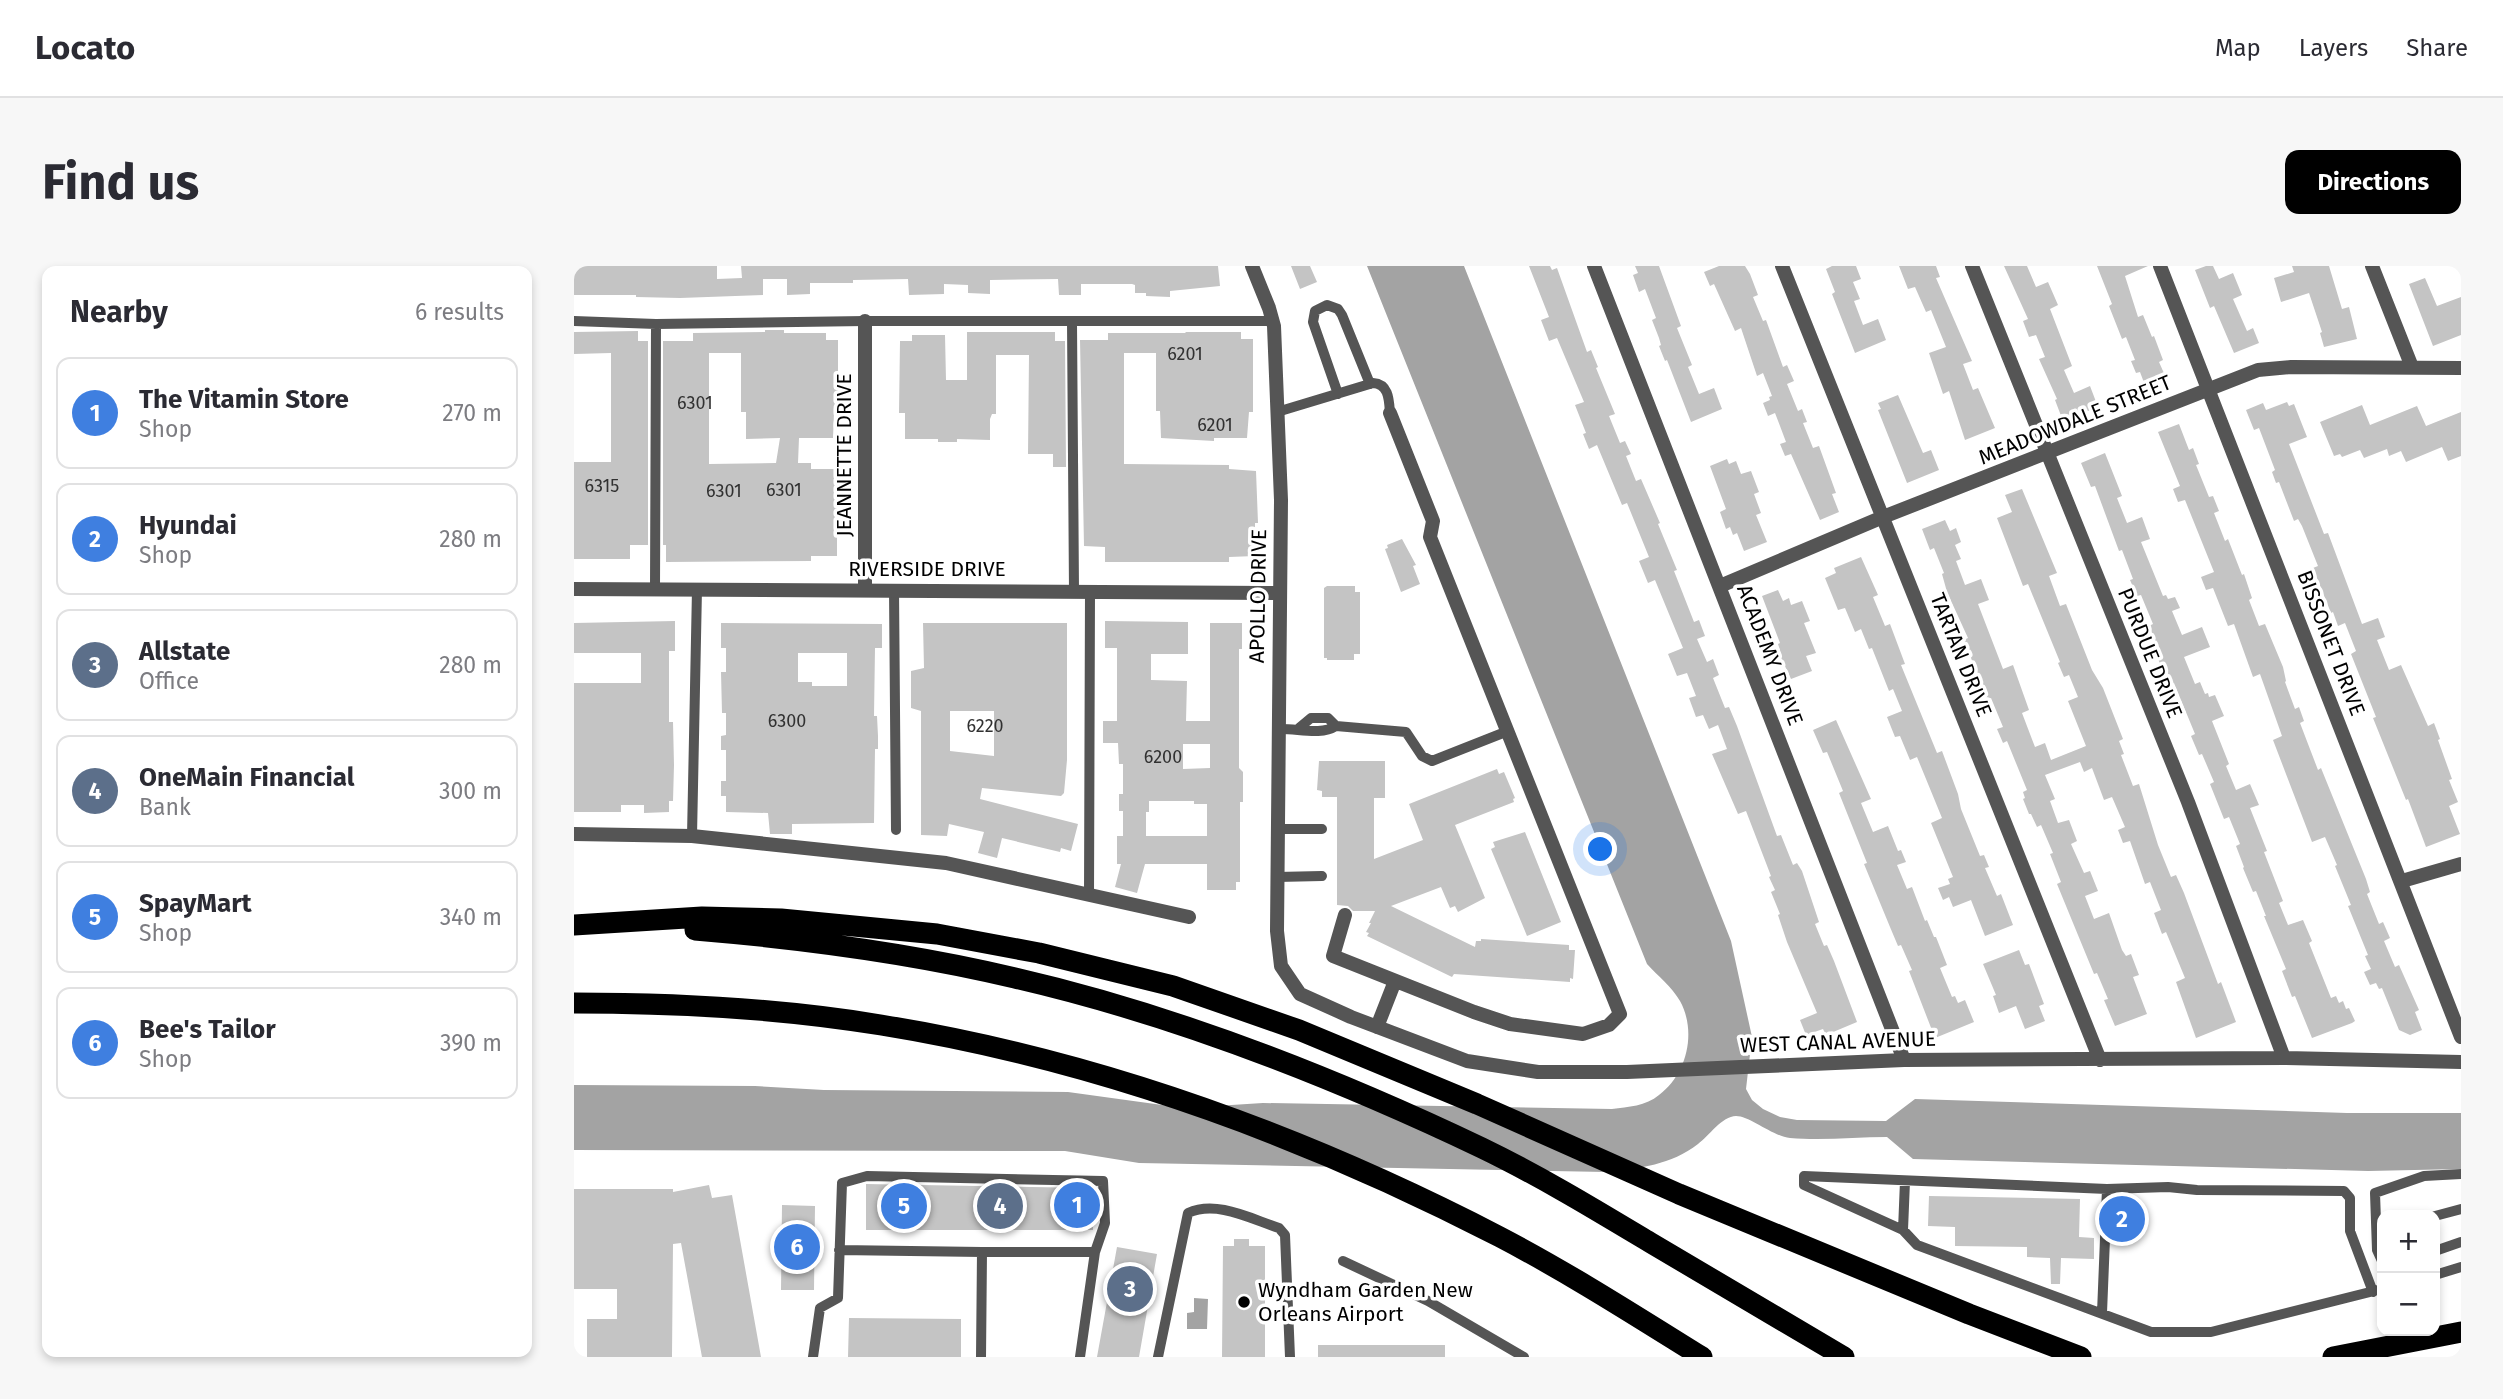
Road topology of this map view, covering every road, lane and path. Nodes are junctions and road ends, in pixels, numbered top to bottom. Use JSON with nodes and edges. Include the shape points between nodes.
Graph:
{"nodes":[{"id":1,"x":1252,"y":266,"type":"edge"},
{"id":2,"x":1594,"y":266,"type":"edge"},
{"id":3,"x":1782,"y":266,"type":"edge"},
{"id":4,"x":1972,"y":266,"type":"edge"},
{"id":5,"x":2160,"y":266,"type":"edge"},
{"id":6,"x":2372,"y":266,"type":"edge"},
{"id":7,"x":574,"y":321,"type":"edge"},
{"id":8,"x":865,"y":321,"type":"junction"},
{"id":9,"x":1272,"y":321,"type":"junction"},
{"id":10,"x":1072,"y":322,"type":"junction"},
{"id":11,"x":656,"y":324,"type":"junction"},
{"id":12,"x":2412,"y":367,"type":"junction"},
{"id":13,"x":2461,"y":368,"type":"edge"},
{"id":14,"x":1370,"y":384,"type":"junction"},
{"id":15,"x":2208,"y":389,"type":"junction"},
{"id":16,"x":1338,"y":394,"type":"junction"},
{"id":17,"x":1277,"y":412,"type":"junction"},
{"id":18,"x":1390,"y":413,"type":"joint"},
{"id":19,"x":2048,"y":454,"type":"junction"},
{"id":20,"x":1883,"y":517,"type":"junction"},
{"id":21,"x":1720,"y":586,"type":"junction"},
{"id":22,"x":574,"y":589,"type":"edge"},
{"id":23,"x":655,"y":589,"type":"junction"},
{"id":24,"x":697,"y":589,"type":"junction"},
{"id":25,"x":865,"y":589,"type":"junction"},
{"id":26,"x":894,"y":589,"type":"junction"},
{"id":27,"x":1074,"y":591,"type":"junction"},
{"id":28,"x":1090,"y":591,"type":"junction"},
{"id":29,"x":1279,"y":593,"type":"junction"},
{"id":30,"x":1278,"y":729,"type":"junction"},
{"id":31,"x":1508,"y":731,"type":"junction"},
{"id":32,"x":1278,"y":829,"type":"junction"},
{"id":33,"x":1322,"y":829,"type":"dead end"},
{"id":34,"x":896,"y":830,"type":"dead end"},
{"id":35,"x":574,"y":834,"type":"edge"},
{"id":36,"x":692,"y":836,"type":"junction"},
{"id":37,"x":2461,"y":864,"type":"edge"},
{"id":38,"x":1322,"y":876,"type":"dead end"},
{"id":39,"x":1277,"y":877,"type":"junction"},
{"id":40,"x":2402,"y":881,"type":"junction"},
{"id":41,"x":1089,"y":895,"type":"junction"},
{"id":42,"x":1345,"y":915,"type":"dead end"},
{"id":43,"x":1189,"y":917,"type":"dead end"},
{"id":44,"x":574,"y":925,"type":"edge"},
{"id":45,"x":1277,"y":931,"type":"joint"},
{"id":46,"x":1395,"y":981,"type":"junction"},
{"id":47,"x":574,"y":1003,"type":"edge"},
{"id":48,"x":1377,"y":1027,"type":"junction"},
{"id":49,"x":2461,"y":1037,"type":"edge"},
{"id":50,"x":2284,"y":1058,"type":"junction"},
{"id":51,"x":1904,"y":1060,"type":"junction"},
{"id":52,"x":2100,"y":1060,"type":"junction"},
{"id":53,"x":2461,"y":1062,"type":"edge"},
{"id":54,"x":2461,"y":1174,"type":"edge"},
{"id":55,"x":1905,"y":1181,"type":"junction"},
{"id":56,"x":2107,"y":1189,"type":"junction"},
{"id":57,"x":2461,"y":1209,"type":"edge"},
{"id":58,"x":2440,"y":1215,"type":"edge"},
{"id":59,"x":1903,"y":1230,"type":"junction"},
{"id":60,"x":2461,"y":1242,"type":"edge"},
{"id":61,"x":2440,"y":1249,"type":"edge"},
{"id":62,"x":839,"y":1250,"type":"junction"},
{"id":63,"x":2377,"y":1250,"type":"edge"},
{"id":64,"x":982,"y":1252,"type":"junction"},
{"id":65,"x":1095,"y":1252,"type":"junction"},
{"id":66,"x":1343,"y":1261,"type":"dead end"},
{"id":67,"x":2461,"y":1267,"type":"edge"},
{"id":68,"x":2440,"y":1273,"type":"edge"},
{"id":69,"x":2377,"y":1288,"type":"edge"},
{"id":70,"x":2377,"y":1290,"type":"edge"},
{"id":71,"x":2102,"y":1313,"type":"junction"},
{"id":72,"x":2461,"y":1332,"type":"edge"},
{"id":73,"x":813,"y":1357,"type":"edge"},
{"id":74,"x":981,"y":1357,"type":"edge"},
{"id":75,"x":1080,"y":1357,"type":"edge"},
{"id":76,"x":1158,"y":1357,"type":"edge"},
{"id":77,"x":1290,"y":1357,"type":"edge"},
{"id":78,"x":1523,"y":1357,"type":"edge"},
{"id":79,"x":1702,"y":1357,"type":"edge"},
{"id":80,"x":1844,"y":1357,"type":"edge"},
{"id":81,"x":2081,"y":1357,"type":"edge"},
{"id":82,"x":2333,"y":1357,"type":"edge"}],
"edges":[{"from":1,"to":9,"type":"street","name":"APOLLO DRIVE"},
{"from":2,"to":21,"type":"street","name":"ACADEMY DRIVE"},
{"from":3,"to":20,"type":"street","name":"TARTAN DRIVE"},
{"from":4,"to":19,"type":"street","name":"PURDUE DRIVE"},
{"from":5,"to":15,"type":"street","name":"BISSONET DRIVE"},
{"from":6,"to":12,"type":"street"},
{"from":7,"to":11,"type":"lane"},
{"from":8,"to":10,"type":"lane"},
{"from":8,"to":11,"type":"lane"},
{"from":8,"to":25,"type":"street","name":"JEANNETTE DRIVE"},
{"from":9,"to":10,"type":"lane"},
{"from":9,"to":17,"type":"street","name":"APOLLO DRIVE"},
{"from":10,"to":27,"type":"lane"},
{"from":11,"to":23,"type":"lane"},
{"from":12,"to":13,"type":"street","name":"MEADOWDALE STREET"},
{"from":12,"to":15,"type":"street","name":"MEADOWDALE STREET","via":[[2258,370]]},
{"from":14,"to":16,"type":"lane"},
{"from":14,"to":16,"type":"lane","via":[[1342,315],[1327,305],[1315,311],[1313,322]]},
{"from":14,"to":18,"type":"lane","via":[[1386,391]]},
{"from":15,"to":19,"type":"street","name":"MEADOWDALE STREET"},
{"from":15,"to":40,"type":"street","name":"BISSONET DRIVE"},
{"from":16,"to":17,"type":"lane"},
{"from":17,"to":29,"type":"street","name":"APOLLO DRIVE"},
{"from":18,"to":31,"type":"street","via":[[1433,521],[1430,537]]},
{"from":19,"to":20,"type":"street","name":"MEADOWDALE STREET"},
{"from":19,"to":50,"type":"street","name":"PURDUE DRIVE","via":[[2188,802]]},
{"from":20,"to":21,"type":"street","name":"MEADOWDALE STREET"},
{"from":20,"to":52,"type":"street","name":"TARTAN DRIVE"},
{"from":21,"to":51,"type":"street","name":"ACADEMY DRIVE"},
{"from":22,"to":23,"type":"street","name":"RIVERSIDE DRIVE"},
{"from":23,"to":24,"type":"street","name":"RIVERSIDE DRIVE"},
{"from":24,"to":25,"type":"street","name":"RIVERSIDE DRIVE"},
{"from":24,"to":36,"type":"lane"},
{"from":25,"to":26,"type":"street","name":"RIVERSIDE DRIVE"},
{"from":26,"to":27,"type":"street","name":"RIVERSIDE DRIVE"},
{"from":26,"to":34,"type":"lane"},
{"from":27,"to":28,"type":"street","name":"RIVERSIDE DRIVE"},
{"from":28,"to":29,"type":"street","name":"RIVERSIDE DRIVE"},
{"from":28,"to":41,"type":"lane"},
{"from":29,"to":30,"type":"street","name":"APOLLO DRIVE"},
{"from":30,"to":31,"type":"lane","via":[[1328,731],[1336,726],[1406,732],[1422,756],[1432,761]]},
{"from":30,"to":32,"type":"street","name":"APOLLO DRIVE"},
{"from":31,"to":46,"type":"street","via":[[1620,1013],[1609,1025],[1583,1034],[1522,1026]]},
{"from":32,"to":33,"type":"lane"},
{"from":32,"to":39,"type":"street","name":"APOLLO DRIVE"},
{"from":35,"to":36,"type":"street"},
{"from":36,"to":41,"type":"street","via":[[946,863]]},
{"from":37,"to":40,"type":"street"},
{"from":38,"to":39,"type":"lane"},
{"from":39,"to":45,"type":"street","name":"APOLLO DRIVE"},
{"from":40,"to":49,"type":"street","name":"BISSONET DRIVE"},
{"from":41,"to":43,"type":"street"},
{"from":42,"to":46,"type":"street","via":[[1333,956]]},
{"from":44,"to":80,"type":"highway","via":[[779,937],[872,950],[1014,978],[1168,1022],[1278,1060],[1485,1149]]},
{"from":44,"to":81,"type":"highway","via":[[702,917],[781,919],[937,934],[1173,986],[1299,1030],[1679,1194]]},
{"from":45,"to":48,"type":"street","name":"WEST CANAL AVENUE","via":[[1281,966],[1300,994]]},
{"from":46,"to":48,"type":"street"},
{"from":47,"to":79,"type":"highway","via":[[713,1006],[805,1014],[929,1034],[1145,1088],[1260,1128],[1392,1184],[1502,1238]]},
{"from":48,"to":51,"type":"street","name":"WEST CANAL AVENUE","via":[[1467,1060],[1538,1072]]},
{"from":50,"to":52,"type":"street","name":"WEST CANAL AVENUE"},
{"from":50,"to":53,"type":"street","name":"WEST CANAL AVENUE"},
{"from":51,"to":52,"type":"street","name":"WEST CANAL AVENUE"},
{"from":54,"to":63,"type":"lane","via":[[2424,1176],[2375,1193]]},
{"from":55,"to":56,"type":"lane"},
{"from":55,"to":59,"type":"lane"},
{"from":55,"to":59,"type":"lane","via":[[1804,1176],[1804,1185]]},
{"from":56,"to":69,"type":"lane","via":[[2344,1191],[2350,1198],[2350,1231]]},
{"from":56,"to":71,"type":"lane"},
{"from":57,"to":58,"type":"lane"},
{"from":59,"to":71,"type":"lane","via":[[1917,1245]]},
{"from":60,"to":61,"type":"lane"},
{"from":62,"to":64,"type":"lane"},
{"from":62,"to":65,"type":"lane","via":[[842,1183],[867,1176],[1102,1181],[1105,1223]]},
{"from":62,"to":73,"type":"lane","via":[[838,1298],[820,1308]]},
{"from":64,"to":65,"type":"lane"},
{"from":64,"to":74,"type":"lane"},
{"from":65,"to":75,"type":"lane"},
{"from":66,"to":78,"type":"lane","via":[[1428,1301]]},
{"from":67,"to":68,"type":"lane"},
{"from":70,"to":71,"type":"lane","via":[[2211,1332],[2151,1332]]},
{"from":72,"to":82,"type":"highway"},
{"from":76,"to":77,"type":"lane","via":[[1188,1213],[1199,1208],[1220,1208],[1279,1228],[1285,1235]]}]}
